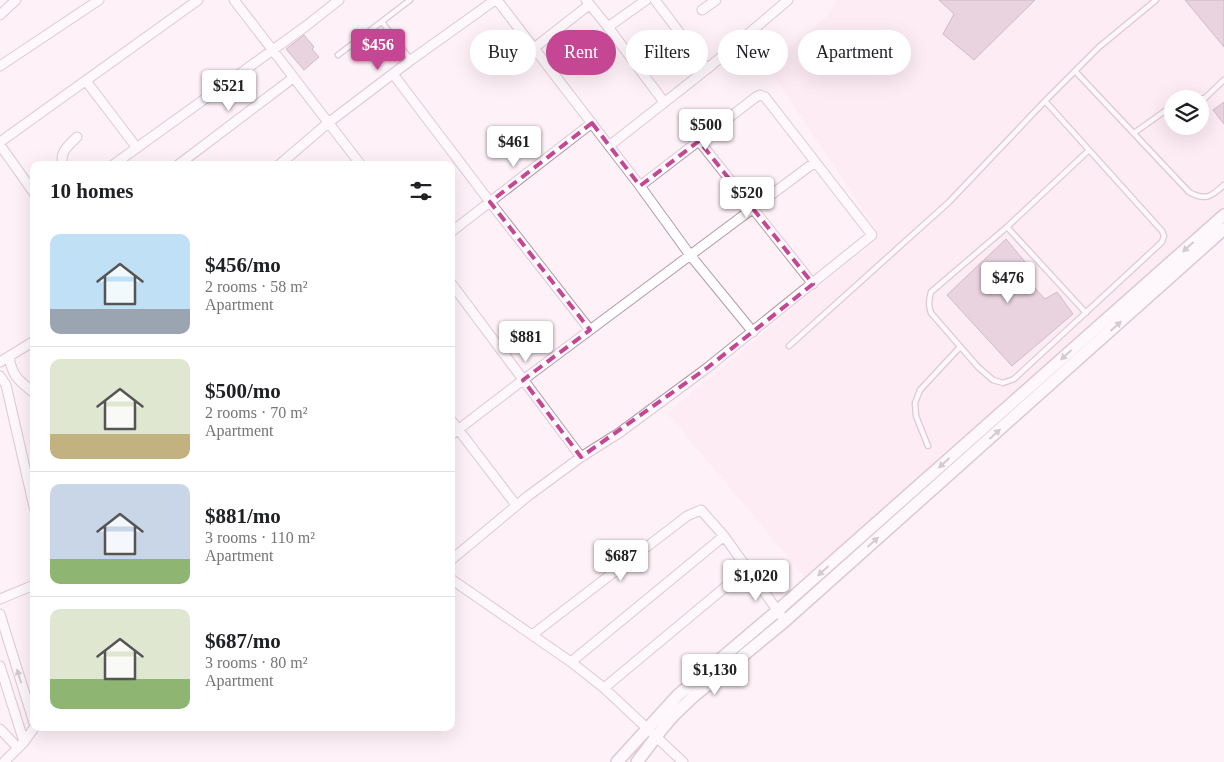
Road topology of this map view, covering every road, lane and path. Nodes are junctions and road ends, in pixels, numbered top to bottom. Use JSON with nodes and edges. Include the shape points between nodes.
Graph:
{"nodes":[{"id":1,"x":16,"y":0,"type":"edge"},
{"id":2,"x":99,"y":0,"type":"edge"},
{"id":3,"x":198,"y":0,"type":"edge"},
{"id":4,"x":234,"y":0,"type":"edge"},
{"id":5,"x":339,"y":0,"type":"edge"},
{"id":6,"x":410,"y":0,"type":"edge"},
{"id":7,"x":496,"y":0,"type":"edge"},
{"id":8,"x":646,"y":0,"type":"edge"},
{"id":9,"x":655,"y":0,"type":"edge"},
{"id":10,"x":716,"y":0,"type":"edge"},
{"id":11,"x":788,"y":0,"type":"edge"},
{"id":12,"x":1156,"y":0,"type":"edge"},
{"id":13,"x":587,"y":3,"type":"edge"},
{"id":14,"x":702,"y":10,"type":"dead end"},
{"id":15,"x":0,"y":15,"type":"edge"},
{"id":16,"x":382,"y":22,"type":"junction"},
{"id":17,"x":608,"y":27,"type":"junction"},
{"id":18,"x":520,"y":30,"type":"edge"},
{"id":19,"x":678,"y":30,"type":"edge"},
{"id":20,"x":536,"y":46,"type":"edge"},
{"id":21,"x":272,"y":50,"type":"junction"},
{"id":22,"x":536,"y":51,"type":"edge"},
{"id":23,"x":338,"y":55,"type":"dead end"},
{"id":24,"x":412,"y":60,"type":"junction"},
{"id":25,"x":0,"y":66,"type":"edge"},
{"id":26,"x":708,"y":68,"type":"edge"},
{"id":27,"x":1075,"y":71,"type":"junction"},
{"id":28,"x":393,"y":74,"type":"junction"},
{"id":29,"x":699,"y":75,"type":"edge"},
{"id":30,"x":293,"y":78,"type":"junction"},
{"id":31,"x":1224,"y":80,"type":"edge"},
{"id":32,"x":86,"y":81,"type":"junction"},
{"id":33,"x":1209,"y":94,"type":"edge"},
{"id":34,"x":1045,"y":101,"type":"junction"},
{"id":35,"x":664,"y":102,"type":"junction"},
{"id":36,"x":1164,"y":112,"type":"edge"},
{"id":37,"x":328,"y":123,"type":"junction"},
{"id":38,"x":592,"y":123,"type":"junction"},
{"id":39,"x":1134,"y":133,"type":"junction"},
{"id":40,"x":77,"y":137,"type":"dead end"},
{"id":41,"x":699,"y":141,"type":"junction"},
{"id":42,"x":0,"y":144,"type":"edge"},
{"id":43,"x":609,"y":146,"type":"junction"},
{"id":44,"x":137,"y":148,"type":"junction"},
{"id":45,"x":1089,"y":150,"type":"junction"},
{"id":46,"x":62,"y":161,"type":"edge"},
{"id":47,"x":119,"y":161,"type":"edge"},
{"id":48,"x":183,"y":161,"type":"edge"},
{"id":49,"x":284,"y":161,"type":"edge"},
{"id":50,"x":358,"y":161,"type":"edge"},
{"id":51,"x":815,"y":162,"type":"junction"},
{"id":52,"x":1224,"y":185,"type":"edge"},
{"id":53,"x":30,"y":186,"type":"edge"},
{"id":54,"x":640,"y":186,"type":"junction"},
{"id":55,"x":490,"y":202,"type":"junction"},
{"id":56,"x":754,"y":208,"type":"junction"},
{"id":57,"x":1224,"y":215,"type":"edge"},
{"id":58,"x":1007,"y":227,"type":"junction"},
{"id":59,"x":455,"y":229,"type":"edge"},
{"id":60,"x":1224,"y":229,"type":"edge"},
{"id":61,"x":690,"y":256,"type":"junction"},
{"id":62,"x":812,"y":284,"type":"junction"},
{"id":63,"x":455,"y":288,"type":"edge"},
{"id":64,"x":1086,"y":313,"type":"junction"},
{"id":65,"x":590,"y":330,"type":"junction"},
{"id":66,"x":753,"y":332,"type":"junction"},
{"id":67,"x":30,"y":344,"type":"edge"},
{"id":68,"x":789,"y":346,"type":"dead end"},
{"id":69,"x":960,"y":346,"type":"junction"},
{"id":70,"x":4,"y":360,"type":"edge"},
{"id":71,"x":0,"y":376,"type":"edge"},
{"id":72,"x":523,"y":380,"type":"junction"},
{"id":73,"x":30,"y":390,"type":"edge"},
{"id":74,"x":455,"y":432,"type":"edge"},
{"id":75,"x":928,"y":446,"type":"dead end"},
{"id":76,"x":581,"y":457,"type":"junction"},
{"id":77,"x":30,"y":490,"type":"edge"},
{"id":78,"x":516,"y":505,"type":"junction"},
{"id":79,"x":724,"y":536,"type":"junction"},
{"id":80,"x":455,"y":556,"type":"edge"},
{"id":81,"x":747,"y":569,"type":"junction"},
{"id":82,"x":455,"y":582,"type":"edge"},
{"id":83,"x":30,"y":587,"type":"edge"},
{"id":84,"x":0,"y":599,"type":"edge"},
{"id":85,"x":777,"y":611,"type":"junction"},
{"id":86,"x":0,"y":614,"type":"edge"},
{"id":87,"x":785,"y":621,"type":"junction"},
{"id":88,"x":532,"y":635,"type":"junction"},
{"id":89,"x":570,"y":662,"type":"junction"},
{"id":90,"x":0,"y":666,"type":"edge"},
{"id":91,"x":604,"y":688,"type":"junction"},
{"id":92,"x":30,"y":710,"type":"edge"},
{"id":93,"x":647,"y":728,"type":"junction"},
{"id":94,"x":0,"y":729,"type":"edge"},
{"id":95,"x":32,"y":731,"type":"edge"},
{"id":96,"x":656,"y":737,"type":"junction"},
{"id":97,"x":21,"y":745,"type":"junction"},
{"id":98,"x":4,"y":762,"type":"edge"},
{"id":99,"x":617,"y":762,"type":"edge"},
{"id":100,"x":637,"y":762,"type":"edge"},
{"id":101,"x":683,"y":762,"type":"edge"}],
"edges":[{"from":1,"to":15,"type":"street"},
{"from":2,"to":25,"type":"street"},
{"from":3,"to":32,"type":"street"},
{"from":4,"to":21,"type":"street"},
{"from":5,"to":21,"type":"street"},
{"from":6,"to":16,"type":"lane"},
{"from":7,"to":18,"type":"street"},
{"from":7,"to":24,"type":"street"},
{"from":8,"to":17,"type":"street"},
{"from":9,"to":19,"type":"street"},
{"from":10,"to":14,"type":"street"},
{"from":11,"to":26,"type":"street"},
{"from":12,"to":27,"type":"lane","via":[[1099,46]]},
{"from":13,"to":17,"type":"street"},
{"from":13,"to":20,"type":"street"},
{"from":16,"to":23,"type":"lane"},
{"from":16,"to":24,"type":"lane"},
{"from":17,"to":35,"type":"street"},
{"from":21,"to":30,"type":"street"},
{"from":21,"to":44,"type":"street"},
{"from":22,"to":38,"type":"street"},
{"from":24,"to":28,"type":"street"},
{"from":27,"to":34,"type":"lane"},
{"from":27,"to":39,"type":"lane"},
{"from":28,"to":37,"type":"street"},
{"from":28,"to":55,"type":"street"},
{"from":29,"to":35,"type":"street"},
{"from":30,"to":37,"type":"street"},
{"from":30,"to":48,"type":"street"},
{"from":31,"to":33,"type":"lane"},
{"from":32,"to":42,"type":"street"},
{"from":32,"to":44,"type":"street"},
{"from":34,"to":45,"type":"lane"},
{"from":34,"to":68,"type":"lane","via":[[949,202]]},
{"from":35,"to":43,"type":"street"},
{"from":36,"to":39,"type":"lane"},
{"from":37,"to":49,"type":"street"},
{"from":37,"to":50,"type":"street"},
{"from":38,"to":43,"type":"street"},
{"from":38,"to":55,"type":"street"},
{"from":39,"to":52,"type":"lane","via":[[1199,198],[1216,193]]},
{"from":40,"to":46,"type":"street","via":[[64,150]]},
{"from":41,"to":51,"type":"street","via":[[760,95],[765,97]]},
{"from":41,"to":54,"type":"street"},
{"from":41,"to":56,"type":"street"},
{"from":42,"to":53,"type":"street"},
{"from":43,"to":54,"type":"street"},
{"from":44,"to":47,"type":"street"},
{"from":45,"to":58,"type":"lane"},
{"from":45,"to":64,"type":"lane","via":[[1164,236],[1162,242]]},
{"from":51,"to":56,"type":"street"},
{"from":51,"to":62,"type":"street","via":[[872,235]]},
{"from":54,"to":61,"type":"street"},
{"from":55,"to":59,"type":"street"},
{"from":55,"to":65,"type":"street"},
{"from":56,"to":61,"type":"street"},
{"from":56,"to":62,"type":"street"},
{"from":57,"to":85,"type":"street","one_way":true},
{"from":58,"to":64,"type":"lane"},
{"from":58,"to":69,"type":"lane","via":[[931,292],[931,313]]},
{"from":87,"to":60,"type":"street","one_way":true},
{"from":61,"to":65,"type":"street"},
{"from":61,"to":66,"type":"street"},
{"from":62,"to":66,"type":"street"},
{"from":63,"to":72,"type":"street"},
{"from":64,"to":69,"type":"lane","via":[[1014,379],[1003,383],[993,380]]},
{"from":65,"to":72,"type":"street"},
{"from":66,"to":76,"type":"street","via":[[619,433]]},
{"from":67,"to":70,"type":"street"},
{"from":69,"to":75,"type":"lane","via":[[920,390],[915,403],[916,416]]},
{"from":70,"to":73,"type":"street","via":[[14,376]]},
{"from":71,"to":77,"type":"street","via":[[6,385]]},
{"from":72,"to":74,"type":"street"},
{"from":72,"to":76,"type":"street"},
{"from":74,"to":78,"type":"street"},
{"from":76,"to":78,"type":"street"},
{"from":78,"to":80,"type":"street"},
{"from":79,"to":81,"type":"street"},
{"from":79,"to":88,"type":"street","via":[[701,510],[687,516]]},
{"from":79,"to":89,"type":"street"},
{"from":81,"to":85,"type":"street"},
{"from":81,"to":91,"type":"street"},
{"from":82,"to":88,"type":"street"},
{"from":83,"to":84,"type":"street"},
{"from":85,"to":87,"type":"street"},
{"from":85,"to":93,"type":"street","via":[[678,695]]},
{"from":92,"to":86,"type":"street","one_way":true},
{"from":87,"to":96,"type":"street","via":[[694,696]]},
{"from":88,"to":89,"type":"street"},
{"from":89,"to":91,"type":"street"},
{"from":90,"to":97,"type":"street"},
{"from":91,"to":93,"type":"street"},
{"from":93,"to":96,"type":"street"},
{"from":93,"to":99,"type":"street"},
{"from":94,"to":97,"type":"street"},
{"from":95,"to":97,"type":"street"},
{"from":96,"to":100,"type":"street"},
{"from":96,"to":101,"type":"street"},
{"from":97,"to":98,"type":"street"}]}
